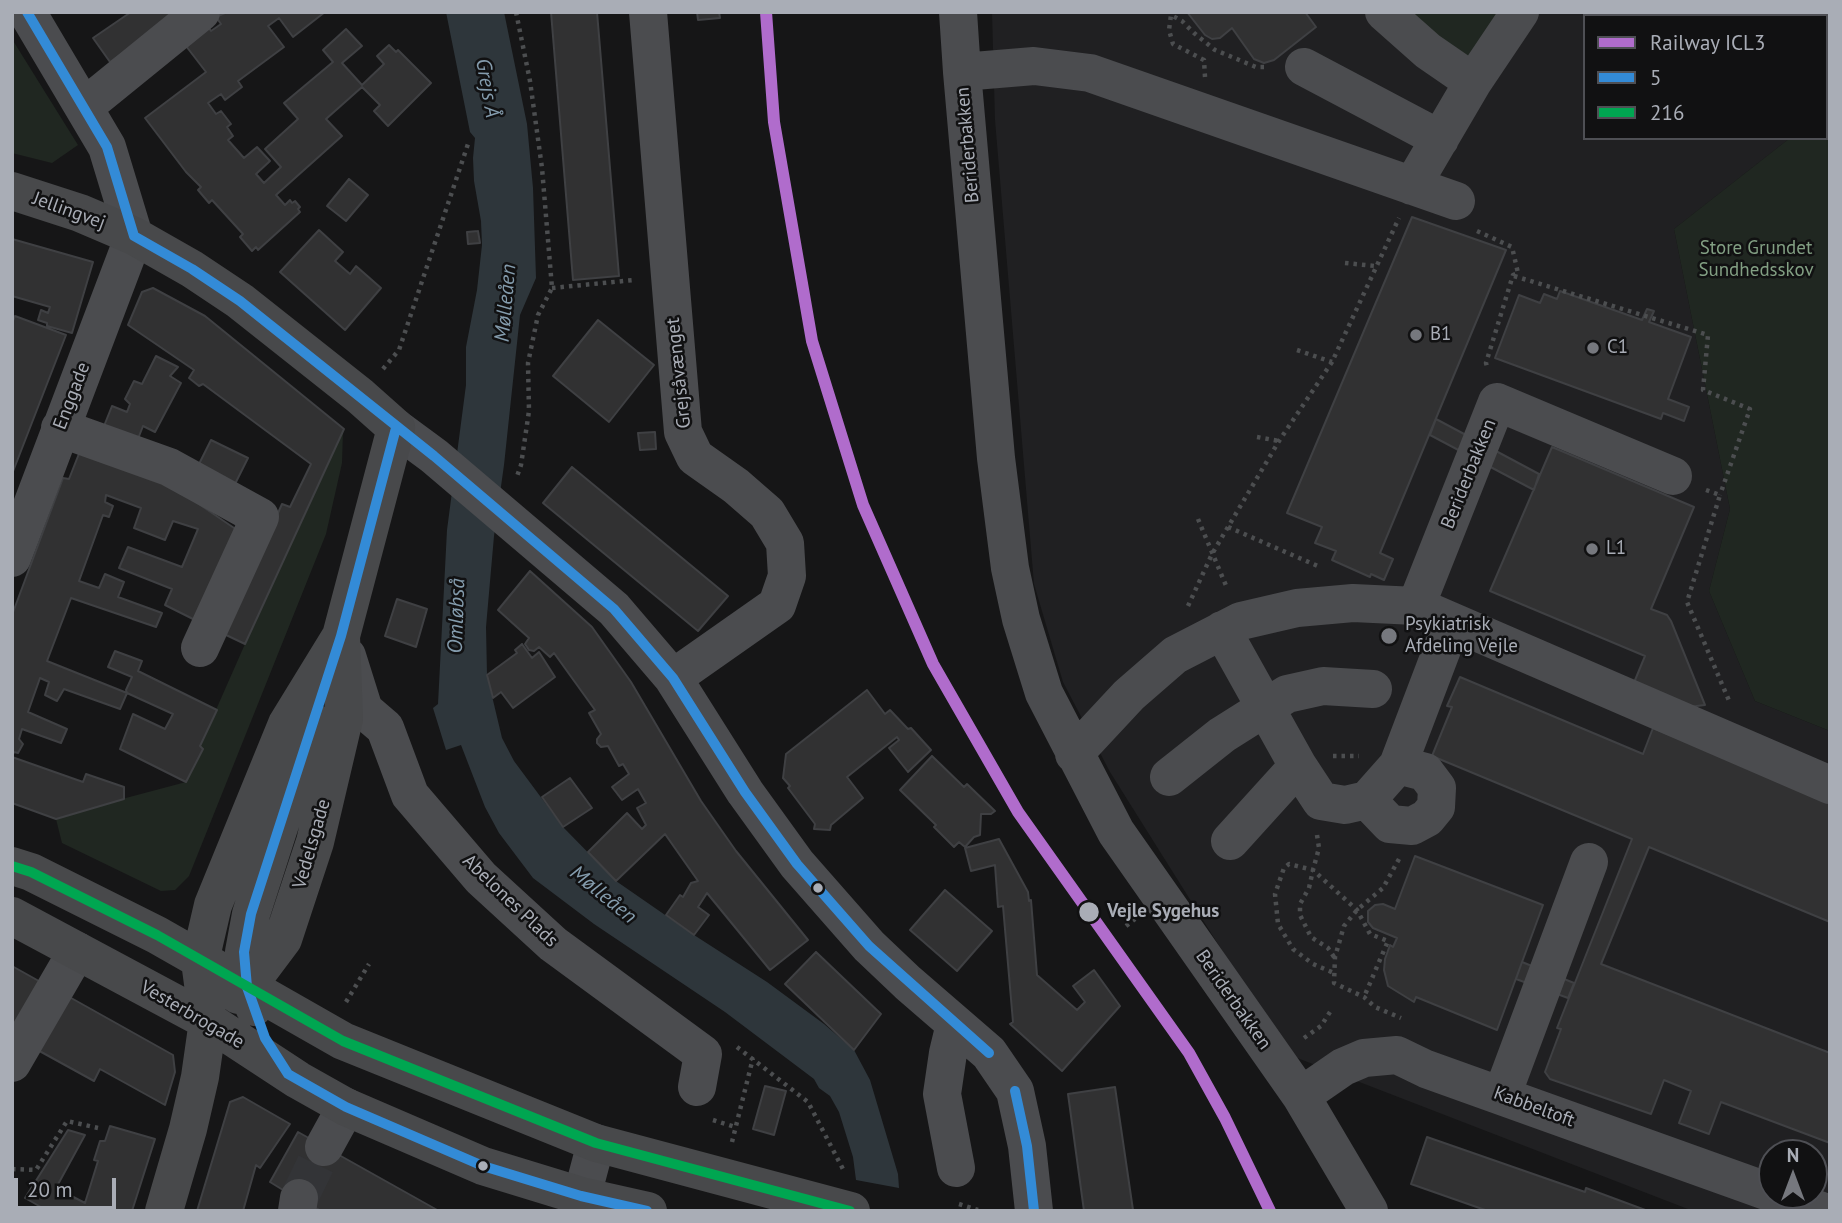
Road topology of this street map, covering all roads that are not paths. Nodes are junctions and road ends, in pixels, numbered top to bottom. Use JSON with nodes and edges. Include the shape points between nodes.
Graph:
{"nodes":[{"id":1,"x":27,"y":12,"type":"edge"},
{"id":2,"x":201,"y":12,"type":"edge"},
{"id":3,"x":648,"y":12,"type":"edge"},
{"id":4,"x":958,"y":12,"type":"edge"},
{"id":5,"x":1384,"y":12,"type":"edge"},
{"id":6,"x":1520,"y":12,"type":"edge"},
{"id":7,"x":1289,"y":65,"type":"road end"},
{"id":8,"x":962,"y":72,"type":"junction"},
{"id":9,"x":1474,"y":82,"type":"junction"},
{"id":10,"x":84,"y":107,"type":"junction"},
{"id":11,"x":1440,"y":139,"type":"junction"},
{"id":12,"x":12,"y":191,"type":"edge"},
{"id":13,"x":1407,"y":199,"type":"junction"},
{"id":14,"x":1466,"y":216,"type":"road end"},
{"id":15,"x":134,"y":236,"type":"junction"},
{"id":16,"x":60,"y":428,"type":"junction"},
{"id":17,"x":396,"y":428,"type":"junction"},
{"id":18,"x":1673,"y":476,"type":"road end"},
{"id":19,"x":12,"y":558,"type":"edge"},
{"id":20,"x":1416,"y":606,"type":"junction"},
{"id":21,"x":1452,"y":623,"type":"junction"},
{"id":22,"x":1231,"y":625,"type":"junction"},
{"id":23,"x":341,"y":636,"type":"junction"},
{"id":24,"x":200,"y":648,"type":"dead end"},
{"id":25,"x":673,"y":678,"type":"junction"},
{"id":26,"x":1373,"y":689,"type":"dead end"},
{"id":27,"x":1265,"y":706,"type":"junction"},
{"id":28,"x":1074,"y":754,"type":"junction"},
{"id":29,"x":1398,"y":765,"type":"junction"},
{"id":30,"x":1298,"y":766,"type":"junction"},
{"id":31,"x":1169,"y":776,"type":"dead end"},
{"id":32,"x":1830,"y":785,"type":"edge"},
{"id":33,"x":1367,"y":800,"type":"junction"},
{"id":34,"x":1230,"y":841,"type":"dead end"},
{"id":35,"x":1589,"y":862,"type":"dead end"},
{"id":36,"x":12,"y":866,"type":"edge"},
{"id":37,"x":12,"y":916,"type":"edge"},
{"id":38,"x":77,"y":951,"type":"junction"},
{"id":39,"x":200,"y":961,"type":"junction"},
{"id":40,"x":247,"y":987,"type":"junction"},
{"id":41,"x":208,"y":1021,"type":"junction"},
{"id":42,"x":955,"y":1024,"type":"junction"},
{"id":43,"x":12,"y":1063,"type":"edge"},
{"id":44,"x":288,"y":1074,"type":"junction"},
{"id":45,"x":697,"y":1087,"type":"dead end"},
{"id":46,"x":1502,"y":1095,"type":"junction"},
{"id":47,"x":1301,"y":1096,"type":"junction"},
{"id":48,"x":346,"y":1107,"type":"junction"},
{"id":49,"x":596,"y":1143,"type":"junction"},
{"id":50,"x":324,"y":1147,"type":"tunnel mouth"},
{"id":51,"x":956,"y":1168,"type":"dead end"},
{"id":52,"x":1758,"y":1188,"type":"edge"},
{"id":53,"x":580,"y":1203,"type":"edge"},
{"id":54,"x":164,"y":1211,"type":"edge"},
{"id":55,"x":648,"y":1211,"type":"edge"},
{"id":56,"x":850,"y":1211,"type":"edge"},
{"id":57,"x":1034,"y":1211,"type":"edge"},
{"id":58,"x":1369,"y":1211,"type":"edge"}],
"edges":[{"from":1,"to":10,"type":"street"},
{"from":2,"to":10,"type":"street"},
{"from":3,"to":25,"type":"street","name":"Grejsåvænget","via":[[682,432],[695,457],[767,513],[785,544],[787,576],[777,605]]},
{"from":4,"to":8,"type":"street"},
{"from":5,"to":9,"type":"street","via":[[1428,51]]},
{"from":6,"to":9,"type":"street"},
{"from":7,"to":11,"type":"street"},
{"from":8,"to":13,"type":"street","name":"Beriderbakken","via":[[1034,66],[1090,73]]},
{"from":8,"to":28,"type":"street","name":"Beriderbakken","via":[[1010,568],[1044,693]]},
{"from":9,"to":11,"type":"street"},
{"from":10,"to":15,"type":"street","via":[[107,147]]},
{"from":11,"to":13,"type":"street"},
{"from":12,"to":15,"type":"main road","name":"Jellingvej"},
{"from":13,"to":14,"type":"street","name":"Beriderbakken"},
{"from":15,"to":16,"type":"street","name":"Enggade"},
{"from":15,"to":17,"type":"main road","name":"Jellingvej","via":[[240,301]]},
{"from":16,"to":19,"type":"street","name":"Enggade"},
{"from":16,"to":24,"type":"street","via":[[169,467],[260,517]]},
{"from":17,"to":23,"type":"main road"},
{"from":17,"to":25,"type":"street","via":[[614,609]]},
{"from":18,"to":20,"type":"street","name":"Beriderbakken","via":[[1497,402]]},
{"from":20,"to":21,"type":"street"},
{"from":20,"to":22,"type":"street","via":[[1353,603],[1308,607]]},
{"from":21,"to":29,"type":"street"},
{"from":21,"to":32,"type":"street"},
{"from":22,"to":27,"type":"street"},
{"from":22,"to":28,"type":"street","via":[[1175,655],[1129,695]]},
{"from":23,"to":39,"type":"main road","via":[[287,724],[213,905]]},
{"from":23,"to":40,"type":"main road","via":[[251,914],[244,952]]},
{"from":23,"to":45,"type":"street","name":"Abelones Plads","via":[[364,710],[385,728],[410,795],[481,878],[553,944],[703,1054]]},
{"from":25,"to":42,"type":"street","via":[[797,864],[869,946]]},
{"from":26,"to":27,"type":"street","via":[[1323,686],[1287,694]]},
{"from":27,"to":30,"type":"street"},
{"from":27,"to":31,"type":"street"},
{"from":28,"to":47,"type":"street","name":"Beriderbakken","via":[[1116,832]]},
{"from":29,"to":33,"type":"street"},
{"from":29,"to":33,"type":"street","via":[[1425,772],[1437,788],[1436,807],[1427,818],[1412,826],[1390,824]]},
{"from":30,"to":33,"type":"street","via":[[1321,802],[1345,805]]},
{"from":30,"to":34,"type":"street"},
{"from":35,"to":46,"type":"street"},
{"from":36,"to":39,"type":"main road","via":[[157,935]]},
{"from":37,"to":38,"type":"main road","name":"Vesterbrogade"},
{"from":38,"to":41,"type":"main road","name":"Vesterbrogade"},
{"from":38,"to":43,"type":"street"},
{"from":39,"to":40,"type":"main road"},
{"from":39,"to":41,"type":"main road"},
{"from":40,"to":41,"type":"main road"},
{"from":40,"to":44,"type":"main road","via":[[265,1038]]},
{"from":40,"to":49,"type":"main road","via":[[343,1041]]},
{"from":41,"to":44,"type":"main road","name":"Vesterbrogade"},
{"from":41,"to":54,"type":"main road","via":[[191,1116]]},
{"from":42,"to":51,"type":"street","via":[[942,1094]]},
{"from":42,"to":57,"type":"street","via":[[989,1053],[1015,1091]]},
{"from":44,"to":48,"type":"main road","name":"Vesterbrogade"},
{"from":46,"to":47,"type":"street","name":"Kabbeltoft","via":[[1397,1055],[1364,1058]]},
{"from":46,"to":52,"type":"street","name":"Kabbeltoft"},
{"from":47,"to":58,"type":"street","name":"Beriderbakken"},
{"from":48,"to":50,"type":"street"},
{"from":48,"to":53,"type":"main road","name":"Vesterbrogade"},
{"from":49,"to":53,"type":"street"},
{"from":49,"to":56,"type":"main road"},
{"from":53,"to":55,"type":"main road","name":"Vesterbrogade"}]}
